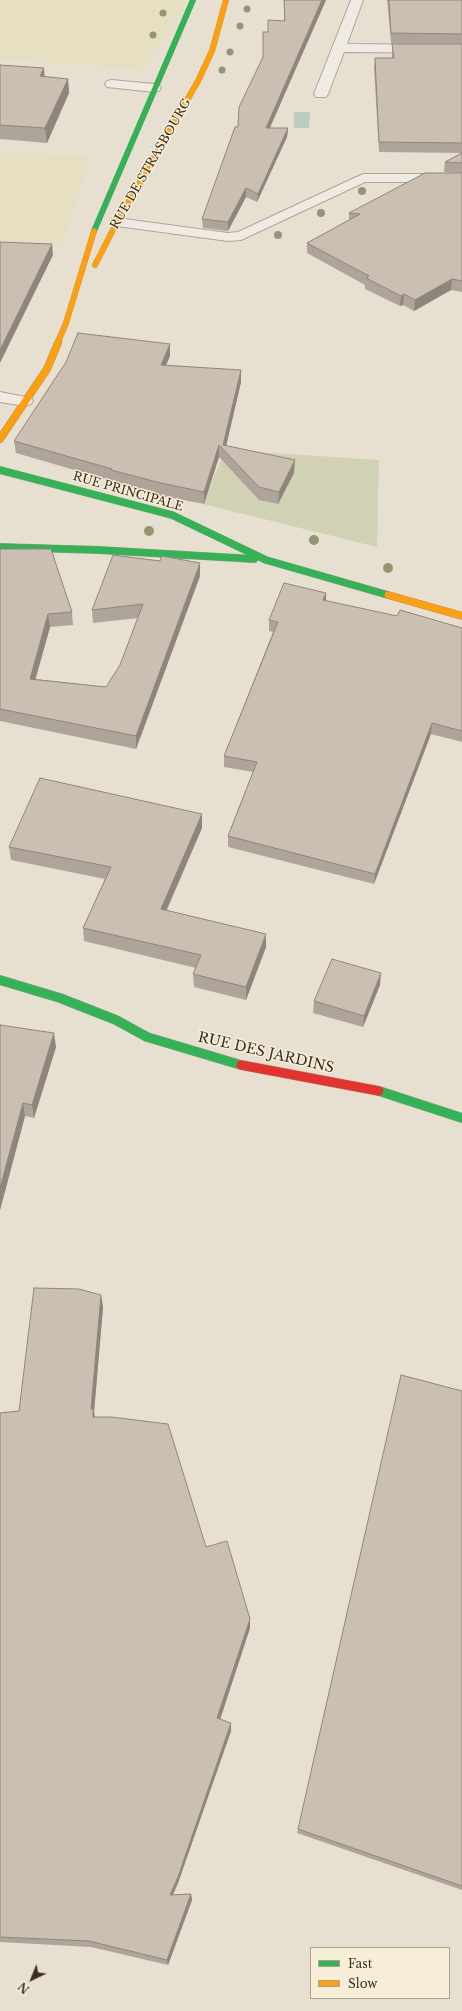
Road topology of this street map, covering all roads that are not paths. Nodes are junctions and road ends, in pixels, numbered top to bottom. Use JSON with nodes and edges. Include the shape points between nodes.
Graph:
{"nodes":[{"id":1,"x":193,"y":0,"type":"edge"},
{"id":2,"x":226,"y":0,"type":"edge"},
{"id":3,"x":357,"y":0,"type":"edge"},
{"id":4,"x":340,"y":48,"type":"junction"},
{"id":5,"x":462,"y":49,"type":"edge"},
{"id":6,"x":112,"y":84,"type":"dead end"},
{"id":7,"x":158,"y":90,"type":"junction"},
{"id":8,"x":321,"y":94,"type":"dead end"},
{"id":9,"x":168,"y":132,"type":"junction"},
{"id":10,"x":156,"y":137,"type":"dead end"},
{"id":11,"x":142,"y":144,"type":"dead end"},
{"id":12,"x":128,"y":148,"type":"junction"},
{"id":13,"x":462,"y":178,"type":"edge"},
{"id":14,"x":117,"y":222,"type":"junction"},
{"id":15,"x":66,"y":323,"type":"junction"},
{"id":16,"x":0,"y":397,"type":"edge"},
{"id":17,"x":25,"y":401,"type":"junction"},
{"id":18,"x":0,"y":439,"type":"edge"},
{"id":19,"x":0,"y":470,"type":"edge"},
{"id":20,"x":0,"y":546,"type":"edge"},
{"id":21,"x":266,"y":560,"type":"junction"},
{"id":22,"x":462,"y":616,"type":"edge"},
{"id":23,"x":0,"y":980,"type":"edge"},
{"id":24,"x":462,"y":1118,"type":"edge"}],
"edges":[{"from":1,"to":7,"type":"main road","name":"RUE DE STRASBOURG"},
{"from":2,"to":9,"type":"main road","name":"RUE DE STRASBOURG","via":[[212,51],[198,81],[181,101]]},
{"from":3,"to":4,"type":"street"},
{"from":4,"to":5,"type":"street"},
{"from":4,"to":8,"type":"street"},
{"from":6,"to":7,"type":"street"},
{"from":7,"to":12,"type":"main road","name":"RUE DE STRASBOURG"},
{"from":9,"to":10,"type":"main road"},
{"from":9,"to":14,"type":"main road","name":"RUE DE STRASBOURG"},
{"from":11,"to":12,"type":"main road"},
{"from":12,"to":15,"type":"main road","name":"RUE DE STRASBOURG","via":[[98,221]]},
{"from":13,"to":14,"type":"street","via":[[363,178],[242,236],[228,237]]},
{"from":14,"to":15,"type":"main road","name":"RUE DE STRASBOURG"},
{"from":15,"to":17,"type":"main road","name":"RUE DE STRASBOURG","via":[[48,369]]},
{"from":16,"to":17,"type":"street"},
{"from":17,"to":18,"type":"main road","name":"RUE DE STRASBOURG"},
{"from":19,"to":21,"type":"main road","name":"RUE PRINCIPALE","via":[[172,515]]},
{"from":20,"to":21,"type":"main road","name":"RUE PRINCIPALE"},
{"from":21,"to":22,"type":"main road","name":"RUE PRINCIPALE"},
{"from":23,"to":24,"type":"main road","name":"RUE DES JARDINS","via":[[90,1009],[147,1037],[232,1063],[392,1094]]}]}
